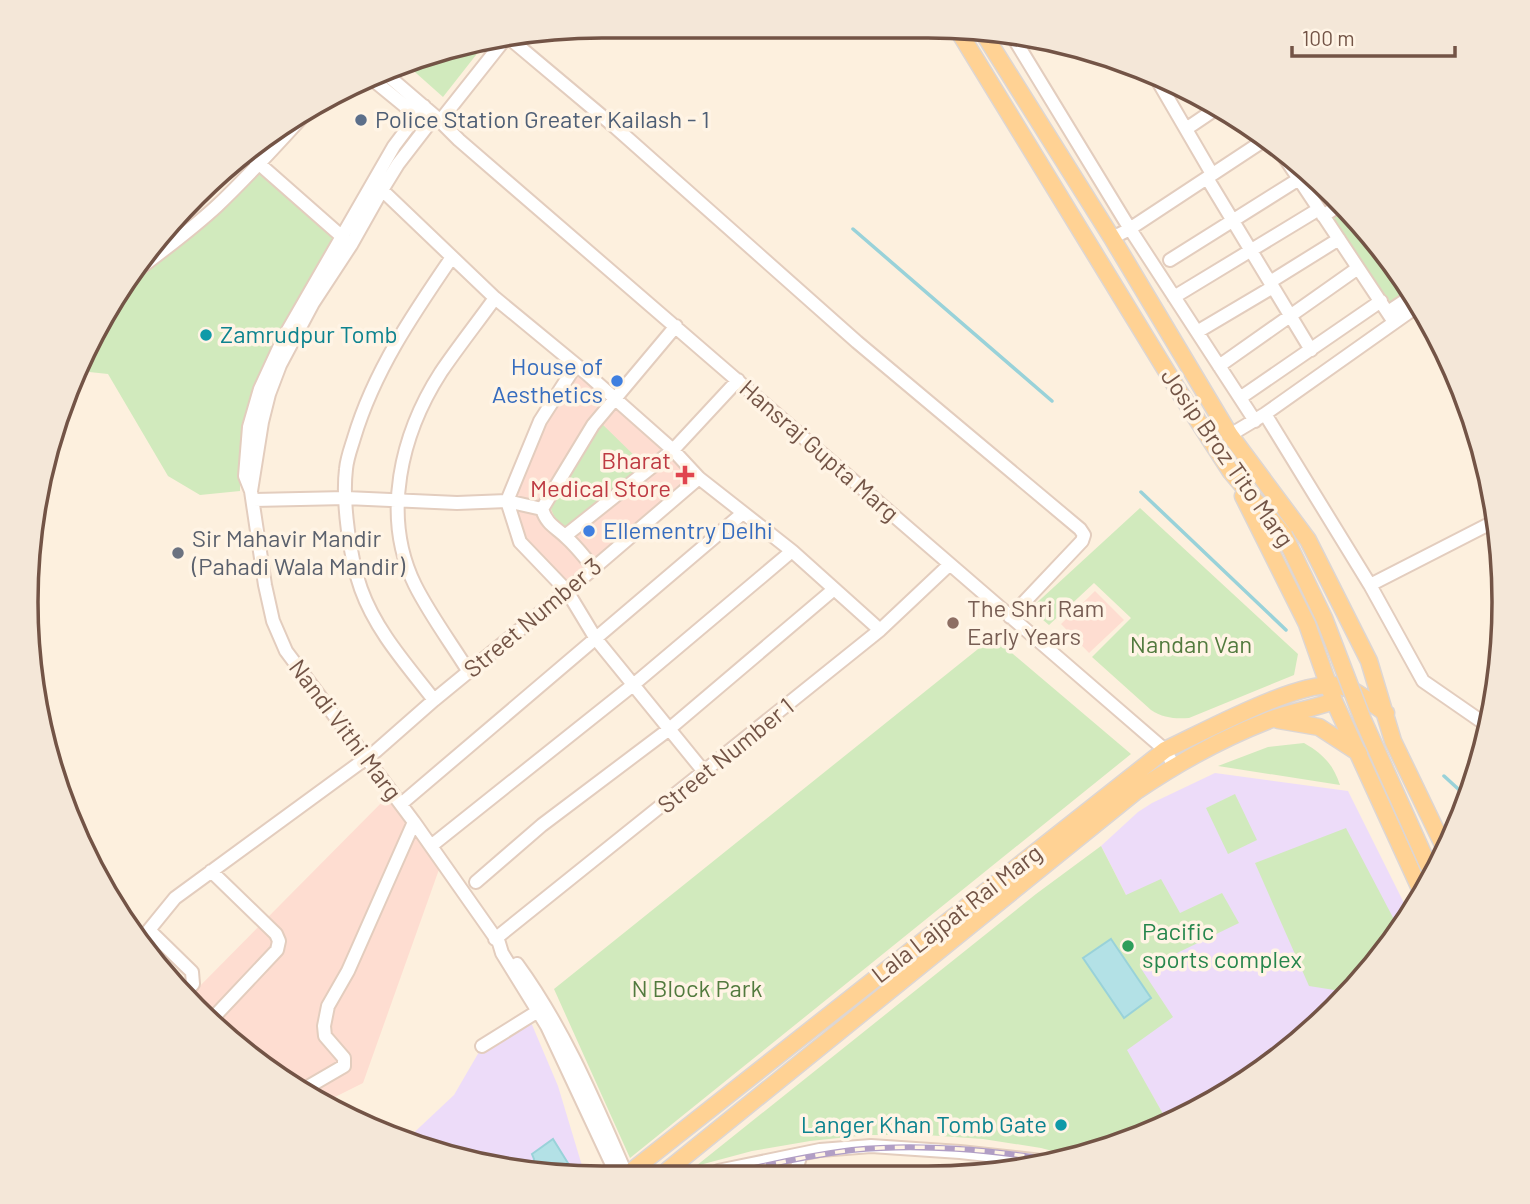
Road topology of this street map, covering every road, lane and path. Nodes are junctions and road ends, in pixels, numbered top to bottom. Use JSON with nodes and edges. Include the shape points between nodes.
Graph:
{"nodes":[{"id":1,"x":964,"y":40,"type":"edge"},
{"id":2,"x":989,"y":42,"type":"edge"},
{"id":3,"x":515,"y":45,"type":"edge"},
{"id":4,"x":1018,"y":46,"type":"edge"},
{"id":5,"x":499,"y":48,"type":"edge"},
{"id":6,"x":391,"y":79,"type":"edge"},
{"id":7,"x":380,"y":84,"type":"edge"},
{"id":8,"x":1172,"y":95,"type":"edge"},
{"id":9,"x":420,"y":111,"type":"junction"},
{"id":10,"x":1209,"y":113,"type":"edge"},
{"id":11,"x":434,"y":120,"type":"junction"},
{"id":12,"x":1186,"y":129,"type":"junction"},
{"id":13,"x":280,"y":139,"type":"edge"},
{"id":14,"x":1257,"y":145,"type":"edge"},
{"id":15,"x":254,"y":159,"type":"edge"},
{"id":16,"x":259,"y":164,"type":"junction"},
{"id":17,"x":1296,"y":175,"type":"edge"},
{"id":18,"x":1210,"y":176,"type":"junction"},
{"id":19,"x":1299,"y":179,"type":"junction"},
{"id":20,"x":382,"y":190,"type":"junction"},
{"id":21,"x":1331,"y":209,"type":"edge"},
{"id":22,"x":1321,"y":213,"type":"junction"},
{"id":23,"x":1233,"y":220,"type":"junction"},
{"id":24,"x":1130,"y":229,"type":"junction"},
{"id":25,"x":1112,"y":238,"type":"junction"},
{"id":26,"x":1339,"y":239,"type":"junction"},
{"id":27,"x":346,"y":241,"type":"junction"},
{"id":28,"x":1251,"y":251,"type":"junction"},
{"id":29,"x":159,"y":253,"type":"edge"},
{"id":30,"x":452,"y":257,"type":"junction"},
{"id":31,"x":1170,"y":260,"type":"dead end"},
{"id":32,"x":1358,"y":268,"type":"junction"},
{"id":33,"x":1272,"y":285,"type":"junction"},
{"id":34,"x":1174,"y":297,"type":"junction"},
{"id":35,"x":495,"y":298,"type":"junction"},
{"id":36,"x":1404,"y":301,"type":"edge"},
{"id":37,"x":1408,"y":307,"type":"edge"},
{"id":38,"x":1388,"y":312,"type":"junction"},
{"id":39,"x":1290,"y":316,"type":"junction"},
{"id":40,"x":676,"y":326,"type":"junction"},
{"id":41,"x":1197,"y":332,"type":"junction"},
{"id":42,"x":1311,"y":350,"type":"junction"},
{"id":43,"x":576,"y":365,"type":"junction"},
{"id":44,"x":1219,"y":366,"type":"junction"},
{"id":45,"x":738,"y":380,"type":"junction"},
{"id":46,"x":1240,"y":398,"type":"junction"},
{"id":47,"x":615,"y":399,"type":"junction"},
{"id":48,"x":1260,"y":417,"type":"junction"},
{"id":49,"x":1230,"y":435,"type":"junction"},
{"id":50,"x":673,"y":450,"type":"junction"},
{"id":51,"x":1231,"y":472,"type":"junction"},
{"id":52,"x":699,"y":478,"type":"junction"},
{"id":53,"x":252,"y":496,"type":"junction"},
{"id":54,"x":346,"y":498,"type":"junction"},
{"id":55,"x":396,"y":500,"type":"junction"},
{"id":56,"x":507,"y":501,"type":"junction"},
{"id":57,"x":542,"y":509,"type":"junction"},
{"id":58,"x":743,"y":513,"type":"junction"},
{"id":59,"x":1487,"y":525,"type":"edge"},
{"id":60,"x":565,"y":536,"type":"junction"},
{"id":61,"x":792,"y":551,"type":"junction"},
{"id":62,"x":949,"y":565,"type":"junction"},
{"id":63,"x":594,"y":568,"type":"junction"},
{"id":64,"x":1370,"y":585,"type":"junction"},
{"id":65,"x":834,"y":590,"type":"junction"},
{"id":66,"x":567,"y":591,"type":"junction"},
{"id":67,"x":1010,"y":617,"type":"junction"},
{"id":68,"x":880,"y":630,"type":"junction"},
{"id":69,"x":1357,"y":635,"type":"junction"},
{"id":70,"x":596,"y":639,"type":"junction"},
{"id":71,"x":1318,"y":653,"type":"junction"},
{"id":72,"x":469,"y":671,"type":"junction"},
{"id":73,"x":1328,"y":684,"type":"junction"},
{"id":74,"x":633,"y":685,"type":"junction"},
{"id":75,"x":1301,"y":689,"type":"junction"},
{"id":76,"x":434,"y":700,"type":"junction"},
{"id":77,"x":1334,"y":701,"type":"junction"},
{"id":78,"x":1386,"y":713,"type":"junction"},
{"id":79,"x":1272,"y":719,"type":"junction"},
{"id":80,"x":1479,"y":720,"type":"edge"},
{"id":81,"x":668,"y":730,"type":"junction"},
{"id":82,"x":1165,"y":750,"type":"junction"},
{"id":83,"x":1360,"y":754,"type":"junction"},
{"id":84,"x":366,"y":759,"type":"junction"},
{"id":85,"x":1174,"y":766,"type":"junction"},
{"id":86,"x":705,"y":773,"type":"junction"},
{"id":87,"x":401,"y":804,"type":"junction"},
{"id":88,"x":414,"y":822,"type":"junction"},
{"id":89,"x":1440,"y":838,"type":"edge"},
{"id":90,"x":431,"y":846,"type":"junction"},
{"id":91,"x":1427,"y":863,"type":"edge"},
{"id":92,"x":211,"y":871,"type":"junction"},
{"id":93,"x":476,"y":882,"type":"dead end"},
{"id":94,"x":1417,"y":882,"type":"edge"},
{"id":95,"x":149,"y":930,"type":"junction"},
{"id":96,"x":146,"y":933,"type":"edge"},
{"id":97,"x":497,"y":941,"type":"junction"},
{"id":98,"x":190,"y":986,"type":"edge"},
{"id":99,"x":542,"y":1008,"type":"junction"},
{"id":100,"x":218,"y":1014,"type":"edge"},
{"id":101,"x":807,"y":1032,"type":"junction"},
{"id":102,"x":482,"y":1046,"type":"dead end"},
{"id":103,"x":819,"y":1048,"type":"junction"},
{"id":104,"x":781,"y":1053,"type":"junction"},
{"id":105,"x":794,"y":1068,"type":"junction"},
{"id":106,"x":312,"y":1085,"type":"edge"},
{"id":107,"x":801,"y":1154,"type":"junction"},
{"id":108,"x":1018,"y":1158,"type":"edge"},
{"id":109,"x":613,"y":1166,"type":"edge"},
{"id":110,"x":622,"y":1166,"type":"edge"},
{"id":111,"x":643,"y":1166,"type":"edge"},
{"id":112,"x":673,"y":1166,"type":"edge"},
{"id":113,"x":742,"y":1166,"type":"edge"},
{"id":114,"x":797,"y":1166,"type":"edge"}],
"edges":[{"from":1,"to":51,"type":"main road","name":"Josip Broz Tito Marg"},
{"from":2,"to":25,"type":"main road","name":"Josip Broz Tito Marg"},
{"from":3,"to":67,"type":"street","via":[[1080,529],[1082,541]]},
{"from":4,"to":24,"type":"street"},
{"from":5,"to":11,"type":"street","name":"Nandi Vithi Marg"},
{"from":6,"to":9,"type":"street","name":"Hansraj Gupta Marg"},
{"from":7,"to":9,"type":"street","name":"Hansraj Gupta Marg"},
{"from":8,"to":12,"type":"street"},
{"from":9,"to":11,"type":"street","name":"Hansraj Gupta Marg"},
{"from":9,"to":27,"type":"street","name":"Nandi Vithi Marg","via":[[394,146]]},
{"from":10,"to":12,"type":"street"},
{"from":11,"to":20,"type":"street","name":"Nandi Vithi Marg"},
{"from":11,"to":40,"type":"street","name":"Hansraj Gupta Marg"},
{"from":12,"to":18,"type":"street"},
{"from":13,"to":16,"type":"street"},
{"from":14,"to":18,"type":"street"},
{"from":15,"to":16,"type":"street"},
{"from":16,"to":27,"type":"street"},
{"from":16,"to":29,"type":"street"},
{"from":17,"to":19,"type":"street"},
{"from":18,"to":23,"type":"street"},
{"from":18,"to":24,"type":"street"},
{"from":19,"to":22,"type":"street"},
{"from":19,"to":23,"type":"street"},
{"from":20,"to":27,"type":"street","name":"Nandi Vithi Marg"},
{"from":20,"to":30,"type":"street"},
{"from":21,"to":22,"type":"street"},
{"from":22,"to":26,"type":"street"},
{"from":22,"to":28,"type":"street"},
{"from":23,"to":28,"type":"street"},
{"from":23,"to":31,"type":"street"},
{"from":24,"to":25,"type":"street"},
{"from":24,"to":34,"type":"street"},
{"from":25,"to":49,"type":"main road","name":"Josip Broz Tito Marg"},
{"from":26,"to":32,"type":"street"},
{"from":26,"to":33,"type":"street"},
{"from":27,"to":53,"type":"street","name":"Nandi Vithi Marg","via":[[284,337],[260,389],[246,447],[244,476]]},
{"from":28,"to":33,"type":"street"},
{"from":28,"to":34,"type":"street"},
{"from":30,"to":35,"type":"street"},
{"from":30,"to":54,"type":"street","via":[[406,323],[362,412],[346,467]]},
{"from":32,"to":38,"type":"street"},
{"from":32,"to":39,"type":"street"},
{"from":33,"to":39,"type":"street"},
{"from":33,"to":41,"type":"street"},
{"from":34,"to":41,"type":"street"},
{"from":35,"to":43,"type":"street"},
{"from":35,"to":55,"type":"street","via":[[440,373],[410,434]]},
{"from":36,"to":38,"type":"street"},
{"from":37,"to":38,"type":"street"},
{"from":38,"to":42,"type":"street"},
{"from":38,"to":48,"type":"street"},
{"from":39,"to":42,"type":"street"},
{"from":39,"to":44,"type":"street"},
{"from":40,"to":45,"type":"street","name":"Hansraj Gupta Marg"},
{"from":40,"to":47,"type":"street"},
{"from":41,"to":44,"type":"street"},
{"from":42,"to":46,"type":"street"},
{"from":43,"to":47,"type":"street"},
{"from":43,"to":56,"type":"street","via":[[540,421]]},
{"from":44,"to":46,"type":"street"},
{"from":45,"to":50,"type":"street"},
{"from":45,"to":62,"type":"street","name":"Hansraj Gupta Marg"},
{"from":46,"to":48,"type":"street"},
{"from":47,"to":50,"type":"street"},
{"from":47,"to":57,"type":"street","via":[[593,425]]},
{"from":48,"to":49,"type":"street"},
{"from":48,"to":64,"type":"street"},
{"from":49,"to":69,"type":"main road","name":"Josip Broz Tito Marg","via":[[1308,540]]},
{"from":50,"to":52,"type":"street"},
{"from":50,"to":60,"type":"street"},
{"from":51,"to":71,"type":"main road"},
{"from":51,"to":91,"type":"main road","name":"Josip Broz Tito Marg","bridge":true,"via":[[1284,535]]},
{"from":52,"to":58,"type":"street"},
{"from":52,"to":63,"type":"street","name":"Street Number 3"},
{"from":53,"to":54,"type":"street"},
{"from":53,"to":84,"type":"street","name":"Nandi Vithi Marg","via":[[265,585],[286,651]]},
{"from":54,"to":55,"type":"street"},
{"from":54,"to":76,"type":"street","via":[[351,550],[362,590],[389,642]]},
{"from":55,"to":56,"type":"street"},
{"from":55,"to":72,"type":"street","via":[[399,535],[415,585]]},
{"from":56,"to":57,"type":"street"},
{"from":56,"to":66,"type":"street","via":[[520,542]]},
{"from":57,"to":60,"type":"street","via":[[546,522]]},
{"from":58,"to":61,"type":"street"},
{"from":58,"to":70,"type":"street"},
{"from":59,"to":64,"type":"street"},
{"from":60,"to":63,"type":"street"},
{"from":61,"to":65,"type":"street"},
{"from":61,"to":74,"type":"street"},
{"from":62,"to":67,"type":"street","name":"Hansraj Gupta Marg"},
{"from":62,"to":68,"type":"street","name":"Street Number 1"},
{"from":63,"to":66,"type":"street","name":"Street Number 3"},
{"from":64,"to":80,"type":"street","via":[[1423,681]]},
{"from":65,"to":68,"type":"street"},
{"from":65,"to":81,"type":"street"},
{"from":66,"to":70,"type":"street"},
{"from":66,"to":72,"type":"street","name":"Street Number 3"},
{"from":67,"to":82,"type":"street","name":"Hansraj Gupta Marg"},
{"from":68,"to":86,"type":"street","name":"Street Number 1"},
{"from":69,"to":71,"type":"main road"},
{"from":69,"to":78,"type":"main road","name":"Josip Broz Tito Marg"},
{"from":70,"to":74,"type":"street"},
{"from":70,"to":87,"type":"street"},
{"from":71,"to":73,"type":"main road"},
{"from":71,"to":75,"type":"main road","via":[[1315,669]]},
{"from":72,"to":76,"type":"street","name":"Street Number 3"},
{"from":73,"to":75,"type":"main road","name":"Lala Lajpat Rai Marg"},
{"from":73,"to":77,"type":"main road"},
{"from":73,"to":78,"type":"main road","via":[[1355,691]]},
{"from":74,"to":81,"type":"street"},
{"from":74,"to":90,"type":"street"},
{"from":75,"to":82,"type":"main road","name":"Lala Lajpat Rai Marg"},
{"from":76,"to":84,"type":"street","name":"Street Number 3"},
{"from":77,"to":79,"type":"main road","name":"Lala Lajpat Rai Marg"},
{"from":77,"to":83,"type":"main road"},
{"from":78,"to":89,"type":"main road","name":"Josip Broz Tito Marg","via":[[1393,741]]},
{"from":79,"to":83,"type":"main road","via":[[1319,727]]},
{"from":79,"to":85,"type":"main road","name":"Lala Lajpat Rai Marg"},
{"from":81,"to":86,"type":"street"},
{"from":81,"to":93,"type":"street","via":[[542,825]]},
{"from":82,"to":85,"type":"street","name":"Hansraj Gupta Marg"},
{"from":82,"to":101,"type":"main road","name":"Lala Lajpat Rai Marg"},
{"from":83,"to":94,"type":"main road"},
{"from":84,"to":87,"type":"street","name":"Nandi Vithi Marg"},
{"from":84,"to":92,"type":"street","name":"Street Number 3"},
{"from":85,"to":103,"type":"main road","name":"Lala Lajpat Rai Marg","via":[[1135,792]]},
{"from":86,"to":97,"type":"street","name":"Street Number 1"},
{"from":87,"to":88,"type":"street","name":"Nandi Vithi Marg"},
{"from":88,"to":90,"type":"street","name":"Nandi Vithi Marg"},
{"from":88,"to":106,"type":"street","via":[[328,1006],[325,1036],[344,1058],[344,1066]]},
{"from":90,"to":97,"type":"street","name":"Nandi Vithi Marg"},
{"from":92,"to":95,"type":"street","name":"Street Number 3","via":[[175,898]]},
{"from":92,"to":100,"type":"street","via":[[279,942],[277,950]]},
{"from":95,"to":96,"type":"street","name":"Street Number 3"},
{"from":95,"to":98,"type":"street","via":[[192,972]]},
{"from":97,"to":99,"type":"street","name":"Nandi Vithi Marg"},
{"from":99,"to":102,"type":"street"},
{"from":99,"to":109,"type":"street","name":"Nandi Vithi Marg"},
{"from":99,"to":110,"type":"street","name":"Nandi Vithi Marg","via":[[561,1031]]},
{"from":101,"to":103,"type":"main road"},
{"from":101,"to":104,"type":"main road","name":"Lala Lajpat Rai Marg"},
{"from":103,"to":105,"type":"main road","name":"Lala Lajpat Rai Marg"},
{"from":104,"to":105,"type":"main road"},
{"from":104,"to":111,"type":"main road","name":"Lala Lajpat Rai Marg"},
{"from":105,"to":112,"type":"main road","name":"Lala Lajpat Rai Marg"},
{"from":107,"to":108,"type":"street","via":[[871,1146]]},
{"from":107,"to":113,"type":"street"},
{"from":107,"to":114,"type":"street"}]}
